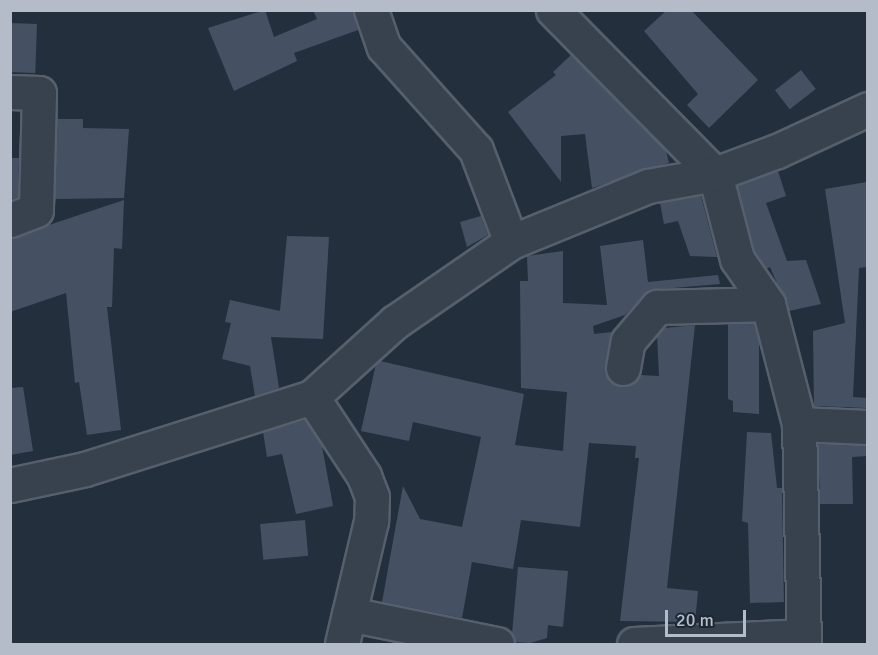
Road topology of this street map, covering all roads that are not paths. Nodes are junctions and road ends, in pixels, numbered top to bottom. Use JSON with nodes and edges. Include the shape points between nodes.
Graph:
{"nodes":[{"id":1,"x":371,"y":10,"type":"edge"},
{"id":2,"x":553,"y":10,"type":"edge"},
{"id":3,"x":10,"y":92,"type":"edge"},
{"id":4,"x":867,"y":109,"type":"edge"},
{"id":5,"x":715,"y":174,"type":"junction"},
{"id":6,"x":10,"y":220,"type":"edge"},
{"id":7,"x":511,"y":242,"type":"junction"},
{"id":8,"x":768,"y":304,"type":"junction"},
{"id":9,"x":623,"y":368,"type":"dead end"},
{"id":10,"x":312,"y":397,"type":"junction"},
{"id":11,"x":799,"y":424,"type":"junction"},
{"id":12,"x":867,"y":427,"type":"edge"},
{"id":13,"x":10,"y":485,"type":"edge"},
{"id":14,"x":345,"y":629,"type":"edge"},
{"id":15,"x":804,"y":640,"type":"edge"},
{"id":16,"x":497,"y":645,"type":"edge"},
{"id":17,"x":634,"y":645,"type":"edge"}],
"edges":[{"from":1,"to":7,"type":"street","via":[[384,47],[476,150]]},
{"from":2,"to":5,"type":"street"},
{"from":3,"to":6,"type":"street","via":[[39,93],[36,210]]},
{"from":4,"to":5,"type":"street","via":[[777,152]]},
{"from":5,"to":7,"type":"street","via":[[648,186]]},
{"from":5,"to":8,"type":"street","via":[[737,259]]},
{"from":7,"to":10,"type":"street","via":[[395,322]]},
{"from":8,"to":9,"type":"street","via":[[657,307],[628,341]]},
{"from":8,"to":11,"type":"street"},
{"from":10,"to":13,"type":"street","via":[[85,469]]},
{"from":10,"to":14,"type":"street","via":[[364,476],[372,497]]},
{"from":11,"to":12,"type":"street"},
{"from":11,"to":15,"type":"street"},
{"from":14,"to":16,"type":"street"},
{"from":15,"to":17,"type":"street"}]}
